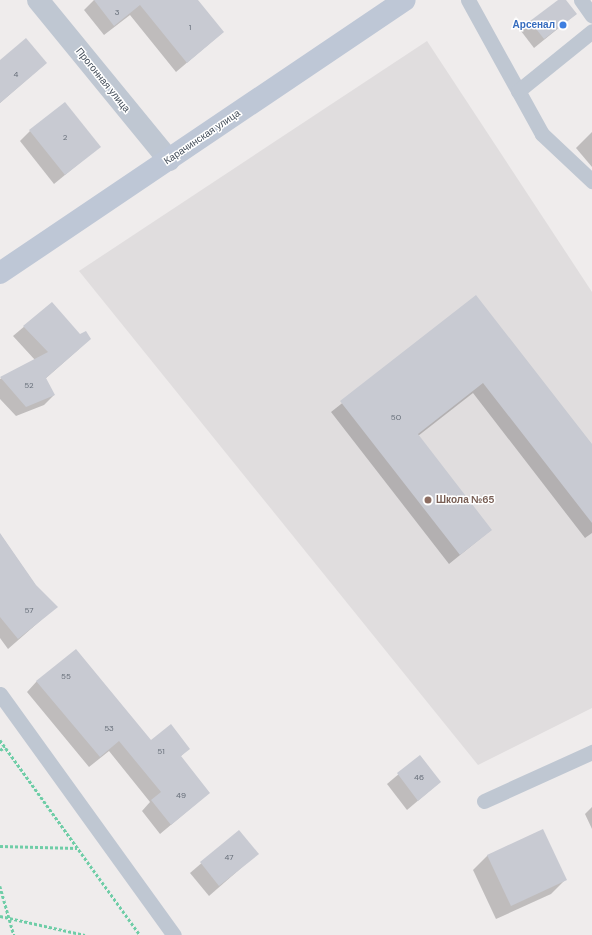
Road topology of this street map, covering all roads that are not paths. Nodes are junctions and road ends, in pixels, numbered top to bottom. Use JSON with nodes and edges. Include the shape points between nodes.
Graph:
{"nodes":[{"id":1,"x":38,"y":0,"type":"edge"},
{"id":2,"x":404,"y":0,"type":"edge"},
{"id":3,"x":468,"y":0,"type":"edge"},
{"id":4,"x":580,"y":0,"type":"edge"},
{"id":5,"x":592,"y":16,"type":"edge"},
{"id":6,"x":592,"y":31,"type":"edge"},
{"id":7,"x":518,"y":91,"type":"junction"},
{"id":8,"x":169,"y":160,"type":"junction"},
{"id":9,"x":592,"y":181,"type":"edge"},
{"id":10,"x":0,"y":273,"type":"edge"},
{"id":11,"x":0,"y":694,"type":"edge"},
{"id":12,"x":592,"y":752,"type":"edge"},
{"id":13,"x":484,"y":801,"type":"dead end"},
{"id":14,"x":174,"y":935,"type":"edge"}],
"edges":[{"from":1,"to":8,"type":"street","name":"Прогонная улица"},
{"from":2,"to":8,"type":"street","name":"Карачинская улица"},
{"from":3,"to":7,"type":"lane"},
{"from":4,"to":5,"type":"lane"},
{"from":6,"to":7,"type":"lane"},
{"from":7,"to":9,"type":"lane","via":[[542,134]]},
{"from":8,"to":10,"type":"street","name":"Карачинская улица"},
{"from":11,"to":14,"type":"lane"},
{"from":12,"to":13,"type":"lane"}]}
